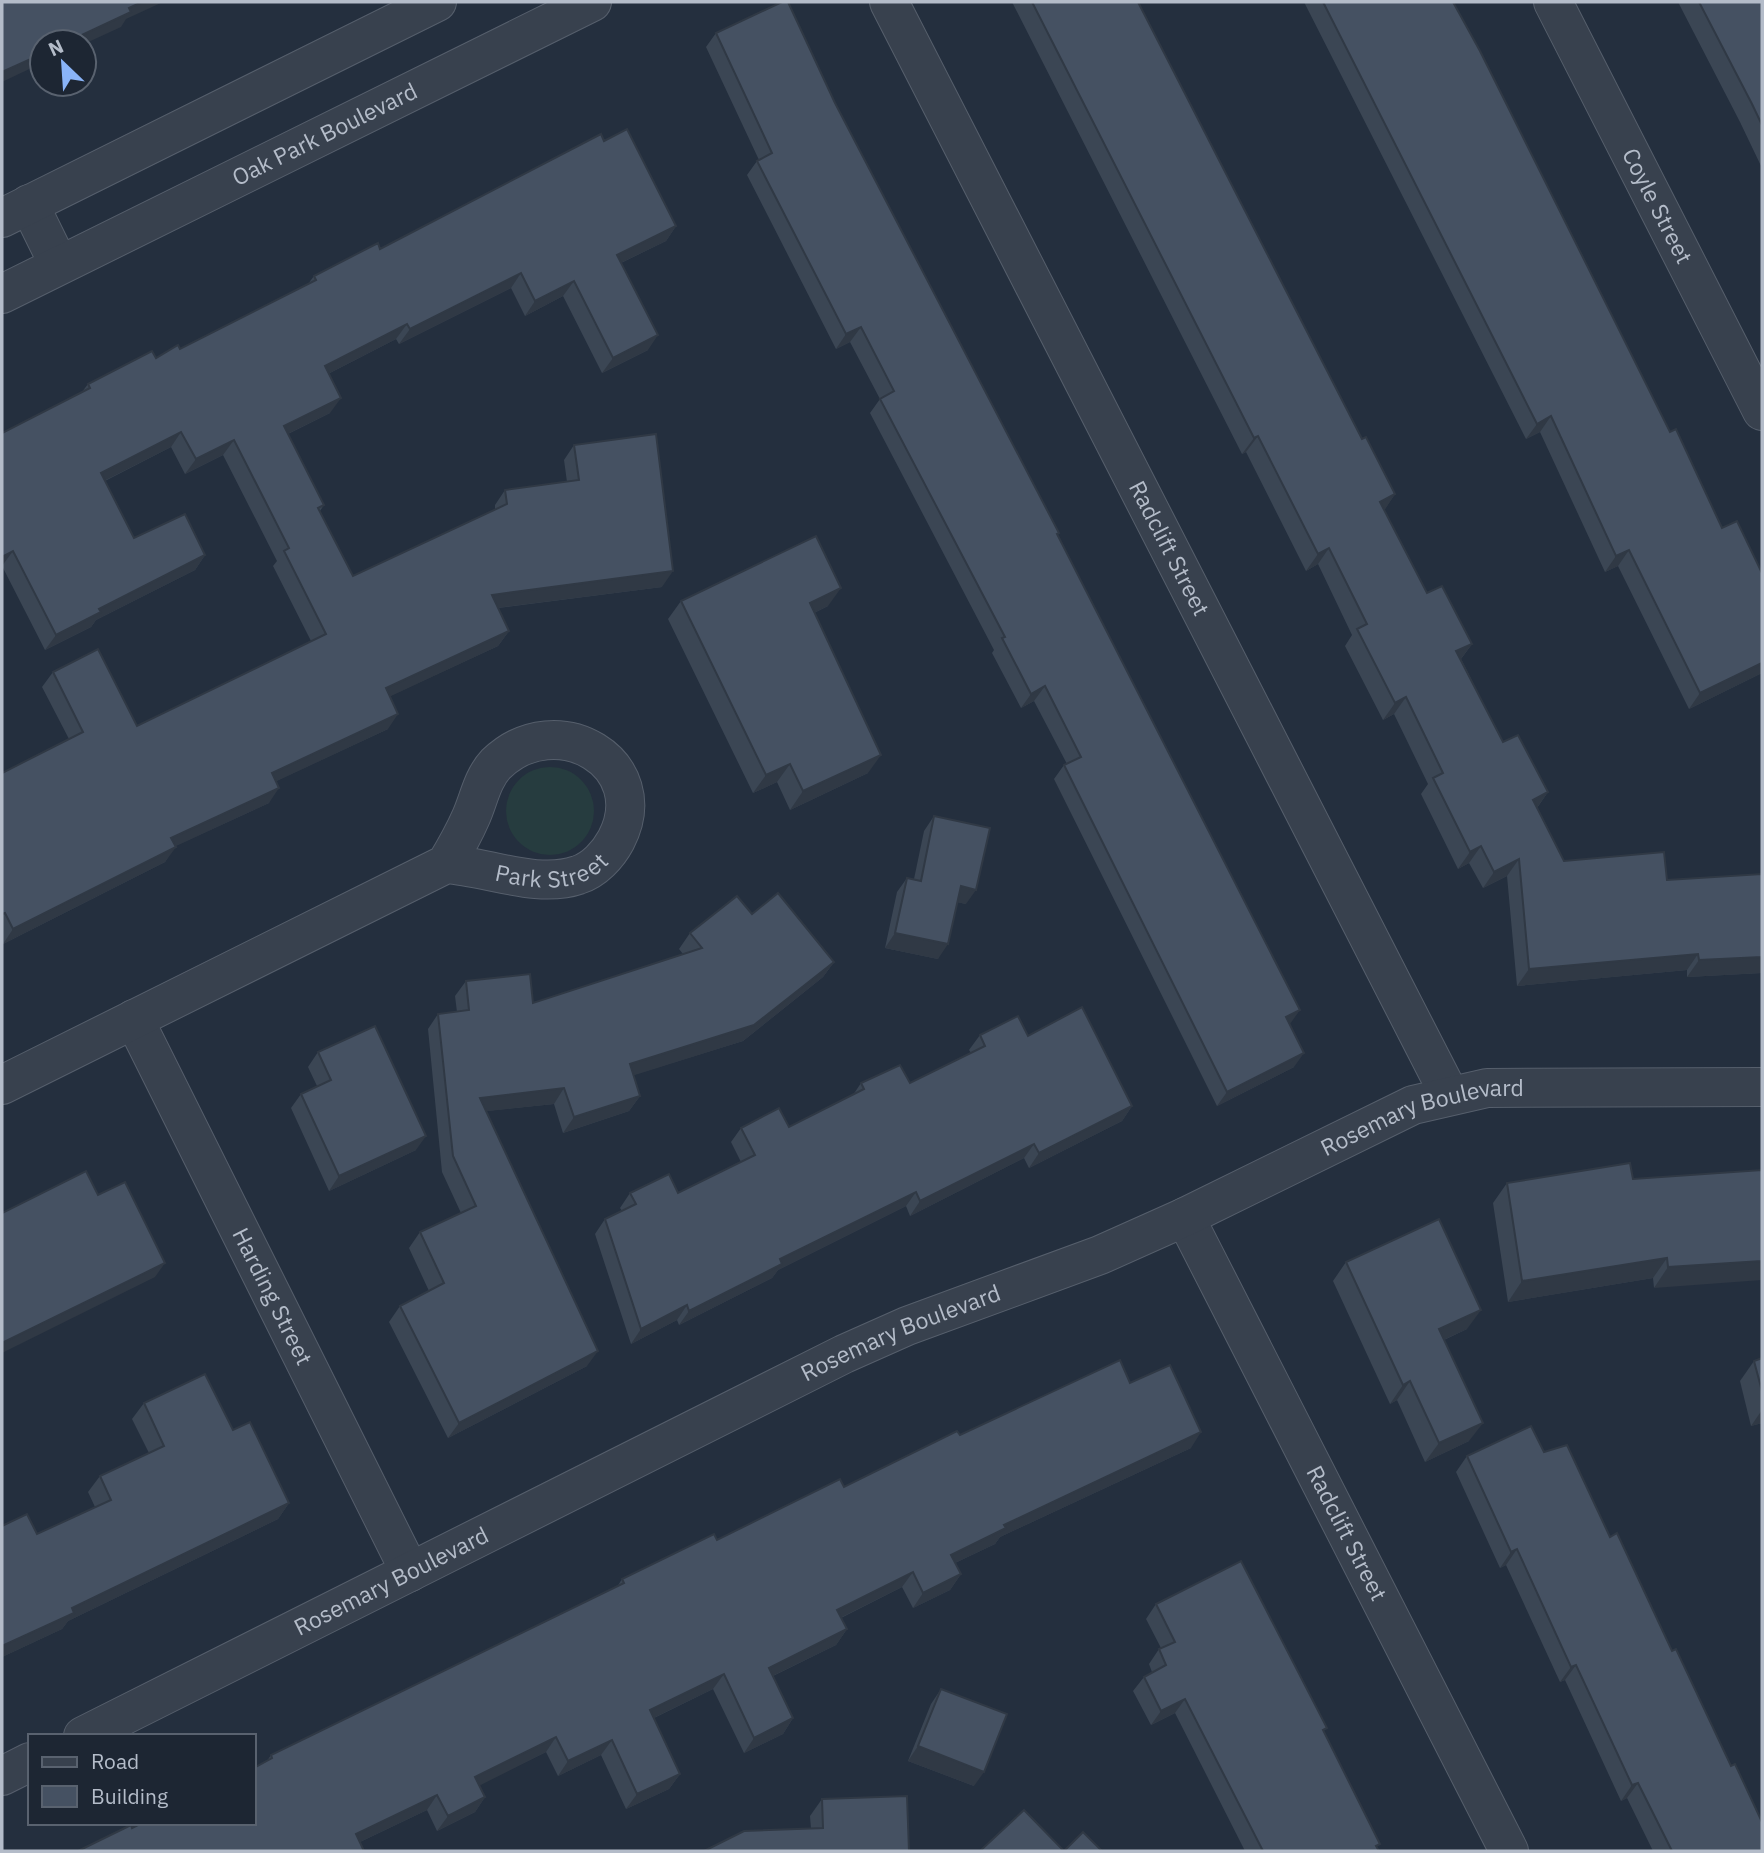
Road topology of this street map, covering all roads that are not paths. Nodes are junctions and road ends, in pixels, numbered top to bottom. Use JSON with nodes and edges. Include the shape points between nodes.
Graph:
{"nodes":[{"id":1,"x":437,"y":2,"type":"edge"},
{"id":2,"x":592,"y":2,"type":"edge"},
{"id":3,"x":890,"y":2,"type":"edge"},
{"id":4,"x":1553,"y":2,"type":"edge"},
{"id":5,"x":15,"y":211,"type":"edge"},
{"id":6,"x":59,"y":265,"type":"junction"},
{"id":7,"x":2,"y":294,"type":"edge"},
{"id":8,"x":1762,"y":411,"type":"edge"},
{"id":9,"x":446,"y":864,"type":"junction"},
{"id":10,"x":134,"y":1019,"type":"junction"},
{"id":11,"x":2,"y":1085,"type":"edge"},
{"id":12,"x":1762,"y":1087,"type":"edge"},
{"id":13,"x":1449,"y":1094,"type":"junction"},
{"id":14,"x":1185,"y":1217,"type":"junction"},
{"id":15,"x":410,"y":1572,"type":"junction"},
{"id":16,"x":87,"y":1734,"type":"edge"},
{"id":17,"x":28,"y":1763,"type":"edge"},
{"id":18,"x":2,"y":1776,"type":"edge"},
{"id":19,"x":1509,"y":1851,"type":"edge"}],
"edges":[{"from":1,"to":5,"type":"street"},
{"from":2,"to":6,"type":"street","name":"Oak Park Boulevard"},
{"from":3,"to":13,"type":"street","name":"Radclift Street"},
{"from":4,"to":8,"type":"street","name":"Coyle Street"},
{"from":5,"to":6,"type":"street"},
{"from":6,"to":7,"type":"street","name":"Oak Park Boulevard"},
{"from":9,"to":9,"type":"street","name":"Park Street","via":[[464,833],[485,778],[496,764],[522,747],[551,739],[570,740],[606,760],[617,776],[625,813],[619,834],[611,850],[580,875],[538,879]]},
{"from":9,"to":10,"type":"street"},
{"from":10,"to":11,"type":"street"},
{"from":10,"to":15,"type":"street","name":"Harding Street"},
{"from":12,"to":13,"type":"street","name":"Rosemary Boulevard","via":[[1487,1088]]},
{"from":13,"to":14,"type":"street","name":"Rosemary Boulevard","via":[[1381,1119]]},
{"from":14,"to":15,"type":"street","name":"Rosemary Boulevard","via":[[1100,1255],[844,1354]]},
{"from":14,"to":19,"type":"street","name":"Radclift Street"},
{"from":15,"to":16,"type":"street","name":"Rosemary Boulevard"},
{"from":17,"to":18,"type":"street"}]}
